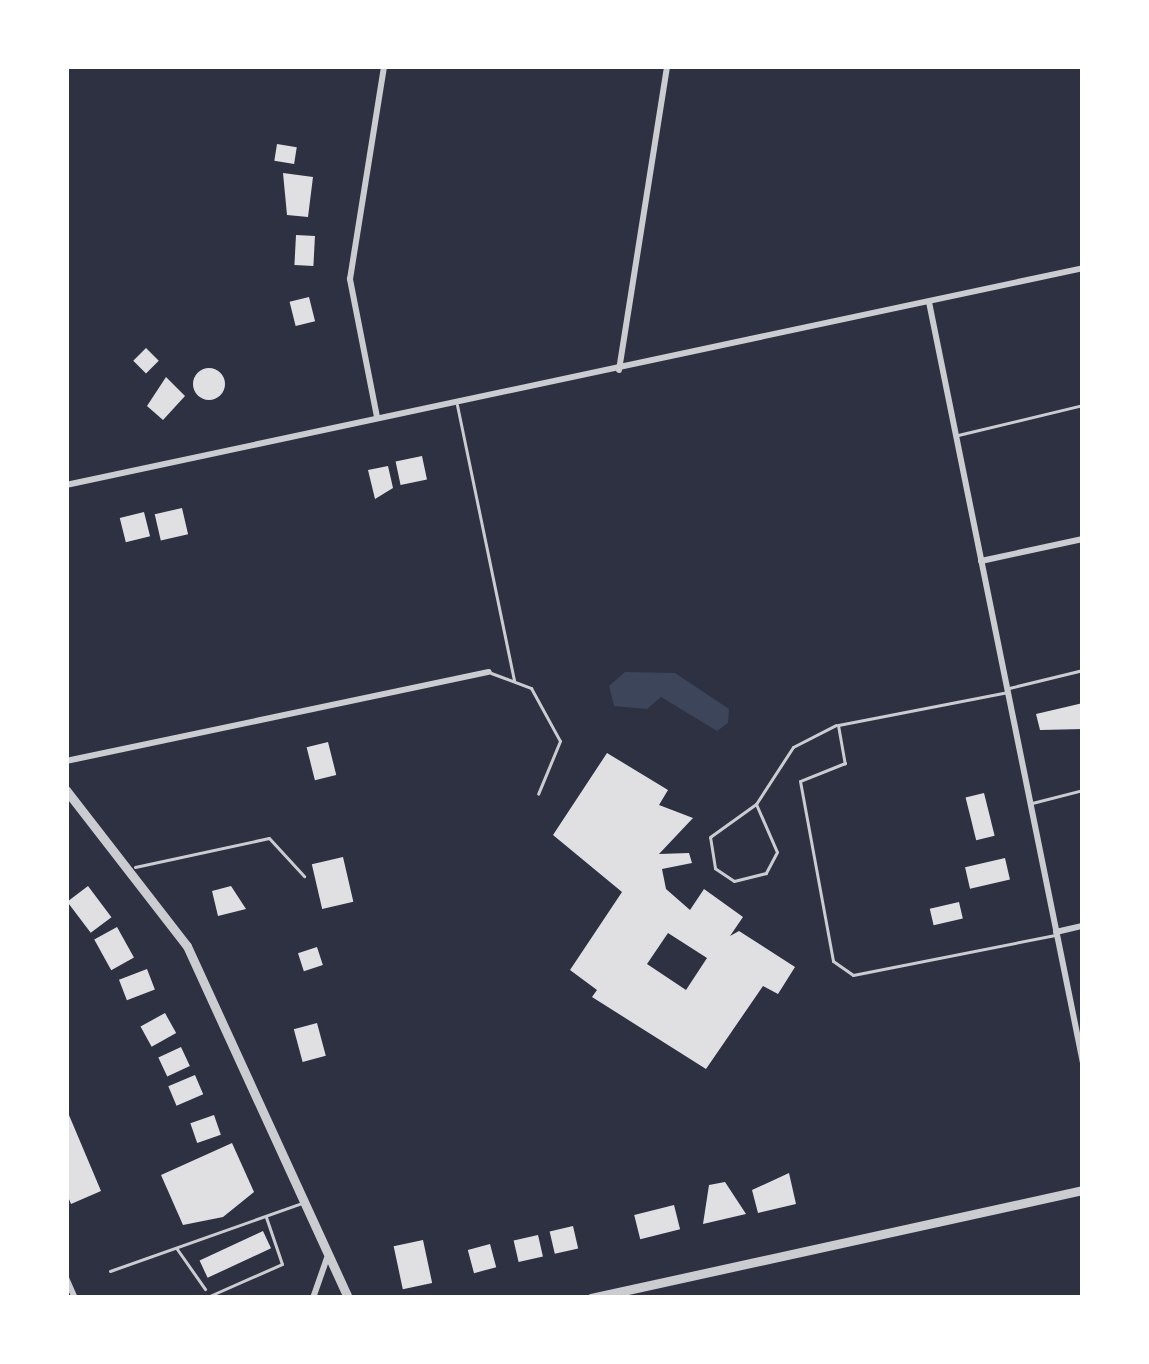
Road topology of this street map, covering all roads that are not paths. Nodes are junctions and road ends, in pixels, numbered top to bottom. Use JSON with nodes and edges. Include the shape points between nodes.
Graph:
{"nodes":[{"id":1,"x":384,"y":66,"type":"edge"},
{"id":2,"x":667,"y":66,"type":"edge"},
{"id":3,"x":1083,"y":268,"type":"edge"},
{"id":4,"x":929,"y":302,"type":"junction"},
{"id":5,"x":619,"y":370,"type":"junction"},
{"id":6,"x":457,"y":405,"type":"junction"},
{"id":7,"x":1083,"y":405,"type":"edge"},
{"id":8,"x":378,"y":419,"type":"junction"},
{"id":9,"x":956,"y":435,"type":"junction"},
{"id":10,"x":66,"y":485,"type":"edge"},
{"id":11,"x":1083,"y":539,"type":"edge"},
{"id":12,"x":982,"y":561,"type":"junction"},
{"id":13,"x":1083,"y":670,"type":"edge"},
{"id":14,"x":489,"y":672,"type":"joint"},
{"id":15,"x":514,"y":681,"type":"junction"},
{"id":16,"x":1008,"y":690,"type":"junction"},
{"id":17,"x":838,"y":724,"type":"junction"},
{"id":18,"x":66,"y":761,"type":"edge"},
{"id":19,"x":66,"y":790,"type":"edge"},
{"id":20,"x":1083,"y":790,"type":"edge"},
{"id":21,"x":538,"y":794,"type":"dead end"},
{"id":22,"x":1030,"y":803,"type":"junction"},
{"id":23,"x":756,"y":805,"type":"junction"},
{"id":24,"x":135,"y":868,"type":"junction"},
{"id":25,"x":304,"y":876,"type":"dead end"},
{"id":26,"x":1083,"y":926,"type":"edge"},
{"id":27,"x":1057,"y":933,"type":"junction"},
{"id":28,"x":1082,"y":1057,"type":"edge"},
{"id":29,"x":1083,"y":1190,"type":"edge"},
{"id":30,"x":304,"y":1202,"type":"junction"},
{"id":31,"x":266,"y":1215,"type":"junction"},
{"id":32,"x":176,"y":1247,"type":"junction"},
{"id":33,"x":328,"y":1254,"type":"junction"},
{"id":34,"x":110,"y":1271,"type":"dead end"},
{"id":35,"x":66,"y":1278,"type":"edge"},
{"id":36,"x":205,"y":1289,"type":"junction"},
{"id":37,"x":75,"y":1298,"type":"edge"},
{"id":38,"x":205,"y":1298,"type":"edge"},
{"id":39,"x":313,"y":1298,"type":"edge"},
{"id":40,"x":348,"y":1298,"type":"edge"},
{"id":41,"x":591,"y":1298,"type":"edge"}],
"edges":[{"from":1,"to":8,"type":"street","via":[[350,279]]},
{"from":2,"to":5,"type":"street"},
{"from":3,"to":4,"type":"street"},
{"from":4,"to":5,"type":"street"},
{"from":4,"to":9,"type":"street"},
{"from":5,"to":6,"type":"street"},
{"from":6,"to":8,"type":"street"},
{"from":6,"to":15,"type":"lane"},
{"from":7,"to":9,"type":"lane"},
{"from":8,"to":10,"type":"street"},
{"from":9,"to":12,"type":"street"},
{"from":11,"to":12,"type":"street"},
{"from":12,"to":16,"type":"street"},
{"from":13,"to":16,"type":"lane"},
{"from":14,"to":15,"type":"lane"},
{"from":14,"to":18,"type":"street"},
{"from":15,"to":21,"type":"lane","via":[[531,688],[560,741]]},
{"from":16,"to":17,"type":"lane"},
{"from":16,"to":22,"type":"street"},
{"from":17,"to":23,"type":"lane","via":[[793,747]]},
{"from":17,"to":27,"type":"lane","via":[[845,763],[800,781],[832,961],[854,975]]},
{"from":19,"to":24,"type":"street"},
{"from":20,"to":22,"type":"lane"},
{"from":22,"to":27,"type":"street"},
{"from":23,"to":23,"type":"lane","via":[[710,837],[715,868],[734,881],[773,863],[776,841]]},
{"from":24,"to":25,"type":"lane","via":[[268,838]]},
{"from":24,"to":30,"type":"street","via":[[187,946]]},
{"from":26,"to":27,"type":"street"},
{"from":27,"to":28,"type":"street"},
{"from":29,"to":41,"type":"street"},
{"from":30,"to":31,"type":"lane"},
{"from":30,"to":33,"type":"street"},
{"from":31,"to":32,"type":"lane"},
{"from":31,"to":36,"type":"lane","via":[[282,1264]]},
{"from":32,"to":34,"type":"lane"},
{"from":32,"to":36,"type":"lane"},
{"from":33,"to":39,"type":"street"},
{"from":33,"to":40,"type":"street"},
{"from":35,"to":37,"type":"street"},
{"from":36,"to":38,"type":"lane"}]}
